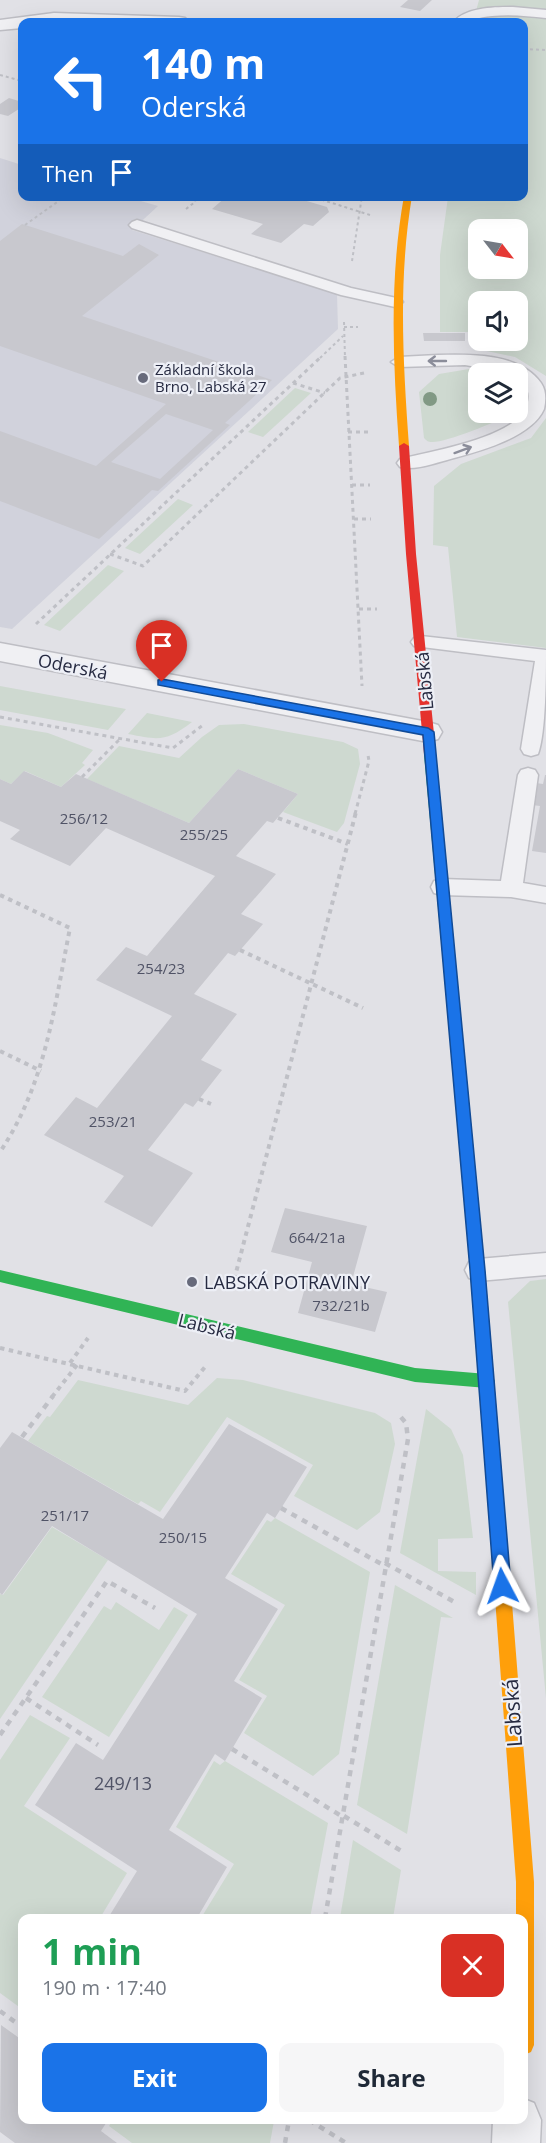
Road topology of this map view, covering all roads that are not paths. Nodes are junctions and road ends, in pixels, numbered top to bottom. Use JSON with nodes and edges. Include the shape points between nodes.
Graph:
{"nodes":[{"id":1,"x":180,"y":3,"type":"dead end"},
{"id":2,"x":53,"y":9,"type":"edge"},
{"id":3,"x":546,"y":14,"type":"edge"},
{"id":4,"x":25,"y":18,"type":"edge"},
{"id":5,"x":135,"y":18,"type":"edge"},
{"id":6,"x":173,"y":18,"type":"edge"},
{"id":7,"x":467,"y":18,"type":"edge"},
{"id":8,"x":18,"y":20,"type":"edge"},
{"id":9,"x":0,"y":26,"type":"edge"},
{"id":10,"x":407,"y":201,"type":"edge"},
{"id":11,"x":136,"y":225,"type":"dead end"},
{"id":12,"x":395,"y":302,"type":"junction"},
{"id":13,"x":399,"y":362,"type":"junction"},
{"id":14,"x":406,"y":463,"type":"junction"},
{"id":15,"x":421,"y":642,"type":"junction"},
{"id":16,"x":0,"y":652,"type":"edge"},
{"id":17,"x":428,"y":732,"type":"junction"},
{"id":18,"x":531,"y":749,"type":"dead end"},
{"id":19,"x":528,"y":775,"type":"dead end"},
{"id":20,"x":442,"y":887,"type":"junction"},
{"id":21,"x":511,"y":890,"type":"junction"},
{"id":22,"x":546,"y":895,"type":"edge"},
{"id":23,"x":546,"y":1264,"type":"edge"},
{"id":24,"x":478,"y":1270,"type":"junction"},
{"id":25,"x":0,"y":1276,"type":"edge"},
{"id":26,"x":487,"y":1381,"type":"junction"},
{"id":27,"x":525,"y":1914,"type":"edge"},
{"id":28,"x":518,"y":2124,"type":"edge"},
{"id":29,"x":516,"y":2143,"type":"edge"}],
"edges":[{"from":1,"to":6,"type":"street"},
{"from":2,"to":4,"type":"street"},
{"from":2,"to":5,"type":"street"},
{"from":3,"to":7,"type":"lane","via":[[495,11]]},
{"from":8,"to":9,"type":"street"},
{"from":10,"to":12,"type":"street","name":"Labská"},
{"from":11,"to":12,"type":"lane","via":[[347,292]]},
{"from":12,"to":13,"type":"street","name":"Labská"},
{"from":13,"to":14,"type":"street","name":"Labská"},
{"from":14,"to":13,"type":"lane","one_way":true,"via":[[447,455],[506,434],[533,415],[540,402],[536,386],[502,366],[474,361]]},
{"from":14,"to":15,"type":"street","name":"Labská"},
{"from":15,"to":17,"type":"street","name":"Labská"},
{"from":15,"to":18,"type":"lane","via":[[546,656]]},
{"from":16,"to":17,"type":"street","name":"Oderská"},
{"from":17,"to":20,"type":"street","name":"Labská"},
{"from":19,"to":21,"type":"lane"},
{"from":20,"to":21,"type":"lane"},
{"from":20,"to":24,"type":"street","name":"Labská"},
{"from":21,"to":22,"type":"lane"},
{"from":23,"to":24,"type":"lane"},
{"from":24,"to":26,"type":"street","name":"Labská"},
{"from":25,"to":26,"type":"street","name":"Labská","via":[[415,1375]]},
{"from":26,"to":27,"type":"street","name":"Labská"},
{"from":28,"to":29,"type":"street"}]}
